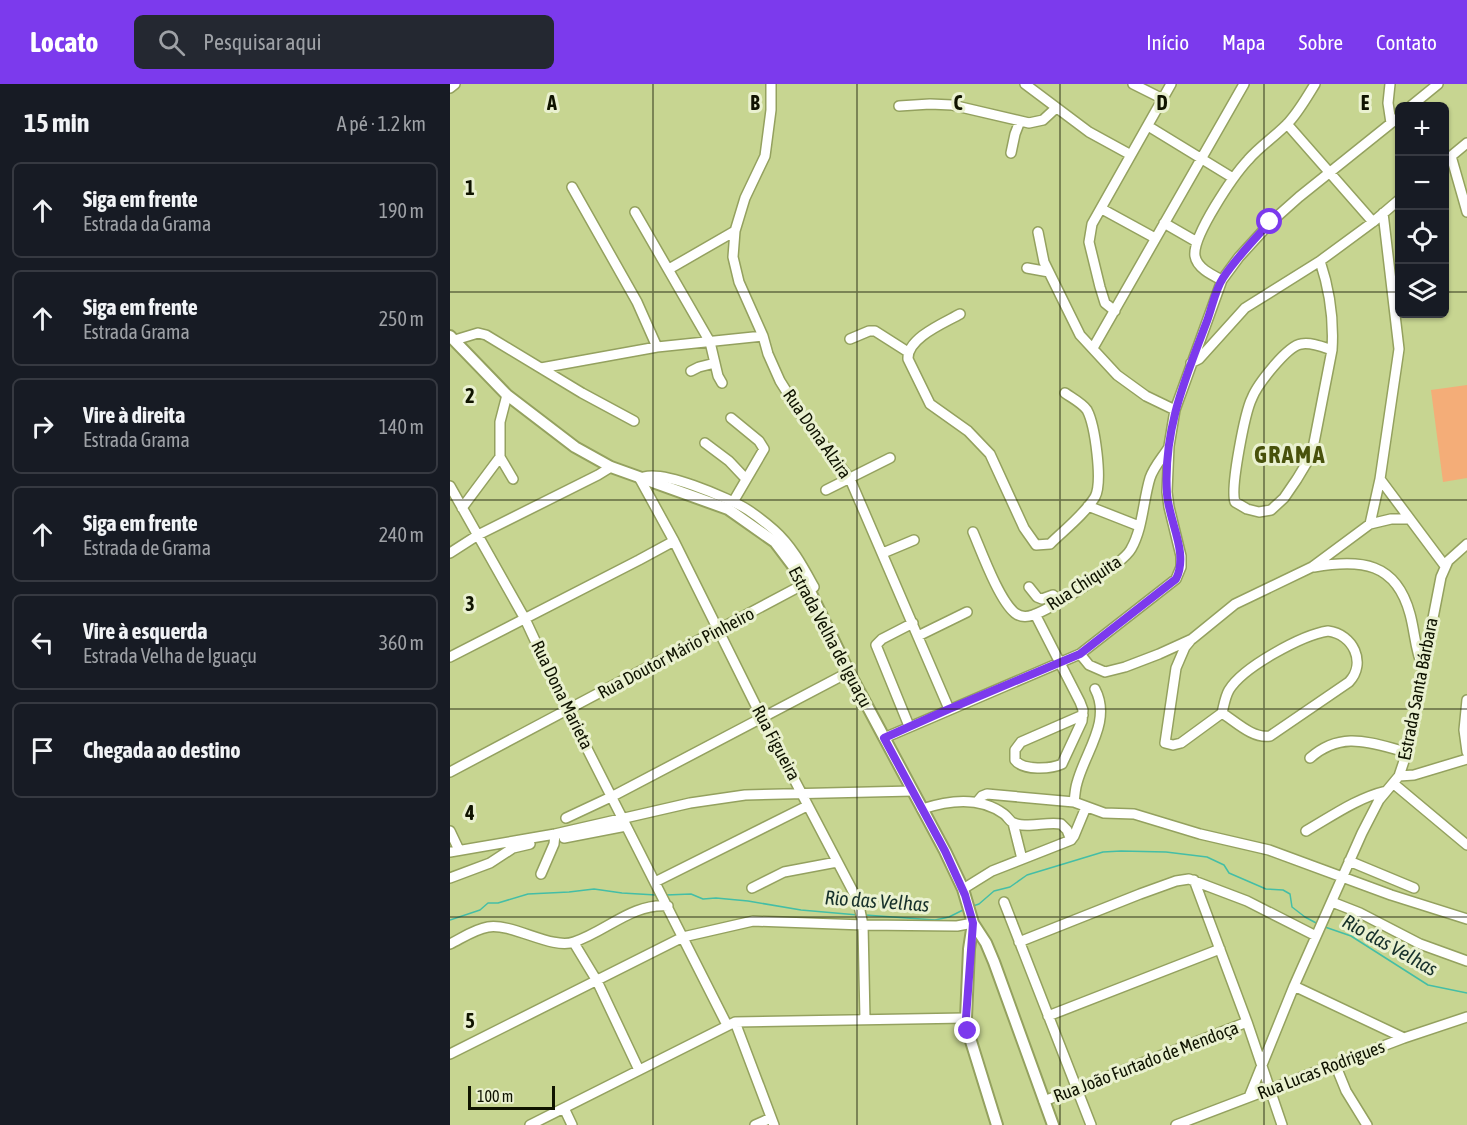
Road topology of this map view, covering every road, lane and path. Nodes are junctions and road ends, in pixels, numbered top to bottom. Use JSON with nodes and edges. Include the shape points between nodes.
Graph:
{"nodes":[{"id":1,"x":455,"y":84,"type":"edge"},
{"id":2,"x":771,"y":84,"type":"edge"},
{"id":3,"x":1132,"y":84,"type":"edge"},
{"id":4,"x":1171,"y":84,"type":"edge"},
{"id":5,"x":1244,"y":84,"type":"edge"},
{"id":6,"x":1315,"y":84,"type":"edge"},
{"id":7,"x":1390,"y":84,"type":"edge"},
{"id":8,"x":1438,"y":84,"type":"edge"},
{"id":9,"x":1029,"y":85,"type":"edge"},
{"id":10,"x":450,"y":88,"type":"edge"},
{"id":11,"x":1163,"y":99,"type":"junction"},
{"id":12,"x":1416,"y":102,"type":"edge"},
{"id":13,"x":899,"y":106,"type":"dead end"},
{"id":14,"x":1056,"y":108,"type":"junction"},
{"id":15,"x":1395,"y":120,"type":"edge"},
{"id":16,"x":1020,"y":121,"type":"junction"},
{"id":17,"x":1391,"y":123,"type":"junction"},
{"id":18,"x":1287,"y":124,"type":"junction"},
{"id":19,"x":1148,"y":126,"type":"junction"},
{"id":20,"x":1467,"y":143,"type":"edge"},
{"id":21,"x":1011,"y":153,"type":"dead end"},
{"id":22,"x":1131,"y":155,"type":"junction"},
{"id":23,"x":1202,"y":158,"type":"junction"},
{"id":24,"x":1449,"y":158,"type":"edge"},
{"id":25,"x":1449,"y":162,"type":"edge"},
{"id":26,"x":1330,"y":172,"type":"junction"},
{"id":27,"x":1233,"y":178,"type":"junction"},
{"id":28,"x":572,"y":187,"type":"dead end"},
{"id":29,"x":1395,"y":203,"type":"edge"},
{"id":30,"x":1101,"y":209,"type":"junction"},
{"id":31,"x":635,"y":212,"type":"dead end"},
{"id":32,"x":1467,"y":212,"type":"edge"},
{"id":33,"x":1383,"y":213,"type":"junction"},
{"id":34,"x":1373,"y":222,"type":"junction"},
{"id":35,"x":1164,"y":223,"type":"junction"},
{"id":36,"x":735,"y":231,"type":"junction"},
{"id":37,"x":1038,"y":232,"type":"dead end"},
{"id":38,"x":1155,"y":238,"type":"junction"},
{"id":39,"x":1197,"y":242,"type":"junction"},
{"id":40,"x":1320,"y":261,"type":"junction"},
{"id":41,"x":1027,"y":268,"type":"dead end"},
{"id":42,"x":669,"y":269,"type":"junction"},
{"id":43,"x":1049,"y":272,"type":"junction"},
{"id":44,"x":1221,"y":280,"type":"junction"},
{"id":45,"x":1115,"y":312,"type":"junction"},
{"id":46,"x":960,"y":314,"type":"dead end"},
{"id":47,"x":763,"y":336,"type":"junction"},
{"id":48,"x":452,"y":338,"type":"edge"},
{"id":49,"x":850,"y":339,"type":"dead end"},
{"id":50,"x":710,"y":342,"type":"junction"},
{"id":51,"x":657,"y":347,"type":"junction"},
{"id":52,"x":1093,"y":348,"type":"junction"},
{"id":53,"x":1332,"y":350,"type":"junction"},
{"id":54,"x":908,"y":352,"type":"junction"},
{"id":55,"x":715,"y":363,"type":"junction"},
{"id":56,"x":1191,"y":363,"type":"junction"},
{"id":57,"x":541,"y":368,"type":"junction"},
{"id":58,"x":691,"y":371,"type":"dead end"},
{"id":59,"x":722,"y":383,"type":"dead end"},
{"id":60,"x":1065,"y":393,"type":"dead end"},
{"id":61,"x":507,"y":395,"type":"junction"},
{"id":62,"x":1175,"y":410,"type":"junction"},
{"id":63,"x":731,"y":418,"type":"dead end"},
{"id":64,"x":634,"y":421,"type":"dead end"},
{"id":65,"x":705,"y":443,"type":"dead end"},
{"id":66,"x":1169,"y":446,"type":"junction"},
{"id":67,"x":500,"y":457,"type":"junction"},
{"id":68,"x":890,"y":458,"type":"dead end"},
{"id":69,"x":611,"y":467,"type":"junction"},
{"id":70,"x":513,"y":479,"type":"dead end"},
{"id":71,"x":640,"y":479,"type":"junction"},
{"id":72,"x":746,"y":479,"type":"junction"},
{"id":73,"x":850,"y":479,"type":"junction"},
{"id":74,"x":1380,"y":479,"type":"junction"},
{"id":75,"x":450,"y":486,"type":"edge"},
{"id":76,"x":826,"y":490,"type":"dead end"},
{"id":77,"x":733,"y":502,"type":"junction"},
{"id":78,"x":1088,"y":506,"type":"junction"},
{"id":79,"x":462,"y":508,"type":"junction"},
{"id":80,"x":1409,"y":519,"type":"junction"},
{"id":81,"x":1370,"y":524,"type":"junction"},
{"id":82,"x":1138,"y":526,"type":"junction"},
{"id":83,"x":973,"y":532,"type":"dead end"},
{"id":84,"x":478,"y":535,"type":"junction"},
{"id":85,"x":914,"y":540,"type":"dead end"},
{"id":86,"x":674,"y":541,"type":"junction"},
{"id":87,"x":1465,"y":551,"type":"edge"},
{"id":88,"x":450,"y":553,"type":"edge"},
{"id":89,"x":883,"y":553,"type":"junction"},
{"id":90,"x":1445,"y":566,"type":"junction"},
{"id":91,"x":1312,"y":567,"type":"junction"},
{"id":92,"x":810,"y":585,"type":"junction"},
{"id":93,"x":1029,"y":587,"type":"dead end"},
{"id":94,"x":1060,"y":601,"type":"junction"},
{"id":95,"x":967,"y":612,"type":"dead end"},
{"id":96,"x":1035,"y":614,"type":"junction"},
{"id":97,"x":525,"y":619,"type":"junction"},
{"id":98,"x":913,"y":623,"type":"junction"},
{"id":99,"x":718,"y":630,"type":"junction"},
{"id":100,"x":918,"y":636,"type":"junction"},
{"id":101,"x":1192,"y":639,"type":"junction"},
{"id":102,"x":1080,"y":654,"type":"junction"},
{"id":103,"x":450,"y":657,"type":"edge"},
{"id":104,"x":1060,"y":662,"type":"junction"},
{"id":105,"x":1423,"y":668,"type":"junction"},
{"id":106,"x":849,"y":672,"type":"junction"},
{"id":107,"x":1095,"y":689,"type":"dead end"},
{"id":108,"x":1467,"y":700,"type":"edge"},
{"id":109,"x":949,"y":709,"type":"junction"},
{"id":110,"x":568,"y":711,"type":"junction"},
{"id":111,"x":1222,"y":713,"type":"junction"},
{"id":112,"x":1083,"y":715,"type":"junction"},
{"id":113,"x":762,"y":718,"type":"junction"},
{"id":114,"x":909,"y":726,"type":"junction"},
{"id":115,"x":884,"y":738,"type":"junction"},
{"id":116,"x":1407,"y":752,"type":"junction"},
{"id":117,"x":1467,"y":752,"type":"edge"},
{"id":118,"x":1310,"y":758,"type":"dead end"},
{"id":119,"x":1467,"y":759,"type":"edge"},
{"id":120,"x":450,"y":772,"type":"edge"},
{"id":121,"x":1396,"y":780,"type":"junction"},
{"id":122,"x":912,"y":791,"type":"junction"},
{"id":123,"x":1386,"y":791,"type":"junction"},
{"id":124,"x":801,"y":792,"type":"junction"},
{"id":125,"x":613,"y":796,"type":"junction"},
{"id":126,"x":977,"y":802,"type":"junction"},
{"id":127,"x":1074,"y":802,"type":"junction"},
{"id":128,"x":807,"y":806,"type":"junction"},
{"id":129,"x":1086,"y":807,"type":"junction"},
{"id":130,"x":922,"y":809,"type":"junction"},
{"id":131,"x":566,"y":818,"type":"dead end"},
{"id":132,"x":625,"y":822,"type":"junction"},
{"id":133,"x":1012,"y":823,"type":"junction"},
{"id":134,"x":450,"y":831,"type":"edge"},
{"id":135,"x":1306,"y":831,"type":"dead end"},
{"id":136,"x":555,"y":837,"type":"junction"},
{"id":137,"x":1071,"y":840,"type":"junction"},
{"id":138,"x":1467,"y":845,"type":"edge"},
{"id":139,"x":455,"y":851,"type":"edge"},
{"id":140,"x":1022,"y":859,"type":"junction"},
{"id":141,"x":1349,"y":861,"type":"junction"},
{"id":142,"x":837,"y":862,"type":"junction"},
{"id":143,"x":541,"y":874,"type":"dead end"},
{"id":144,"x":1343,"y":877,"type":"junction"},
{"id":145,"x":450,"y":878,"type":"edge"},
{"id":146,"x":1194,"y":880,"type":"junction"},
{"id":147,"x":657,"y":884,"type":"junction"},
{"id":148,"x":752,"y":888,"type":"dead end"},
{"id":149,"x":1413,"y":888,"type":"dead end"},
{"id":150,"x":965,"y":894,"type":"junction"},
{"id":151,"x":1004,"y":902,"type":"dead end"},
{"id":152,"x":1332,"y":902,"type":"junction"},
{"id":153,"x":668,"y":904,"type":"junction"},
{"id":154,"x":1467,"y":919,"type":"edge"},
{"id":155,"x":972,"y":920,"type":"junction"},
{"id":156,"x":863,"y":924,"type":"junction"},
{"id":157,"x":1317,"y":934,"type":"junction"},
{"id":158,"x":683,"y":937,"type":"junction"},
{"id":159,"x":574,"y":942,"type":"junction"},
{"id":160,"x":1019,"y":942,"type":"junction"},
{"id":161,"x":450,"y":944,"type":"edge"},
{"id":162,"x":986,"y":944,"type":"junction"},
{"id":163,"x":969,"y":949,"type":"junction"},
{"id":164,"x":1220,"y":949,"type":"junction"},
{"id":165,"x":1467,"y":961,"type":"edge"},
{"id":166,"x":597,"y":981,"type":"junction"},
{"id":167,"x":1294,"y":986,"type":"junction"},
{"id":168,"x":1048,"y":1016,"type":"junction"},
{"id":169,"x":1467,"y":1017,"type":"edge"},
{"id":170,"x":966,"y":1018,"type":"junction"},
{"id":171,"x":866,"y":1019,"type":"junction"},
{"id":172,"x":1247,"y":1022,"type":"junction"},
{"id":173,"x":731,"y":1023,"type":"junction"},
{"id":174,"x":1404,"y":1038,"type":"junction"},
{"id":175,"x":450,"y":1054,"type":"edge"},
{"id":176,"x":1335,"y":1064,"type":"junction"},
{"id":177,"x":1262,"y":1065,"type":"junction"},
{"id":178,"x":639,"y":1070,"type":"junction"},
{"id":179,"x":1077,"y":1089,"type":"junction"},
{"id":180,"x":1269,"y":1089,"type":"junction"},
{"id":181,"x":1249,"y":1097,"type":"junction"},
{"id":182,"x":1044,"y":1101,"type":"junction"},
{"id":183,"x":564,"y":1108,"type":"junction"},
{"id":184,"x":772,"y":1121,"type":"edge"},
{"id":185,"x":994,"y":1124,"type":"edge"},
{"id":186,"x":530,"y":1125,"type":"edge"},
{"id":187,"x":572,"y":1125,"type":"edge"},
{"id":188,"x":755,"y":1125,"type":"edge"},
{"id":189,"x":1053,"y":1125,"type":"edge"},
{"id":190,"x":1091,"y":1125,"type":"edge"},
{"id":191,"x":1176,"y":1125,"type":"edge"},
{"id":192,"x":1282,"y":1125,"type":"edge"},
{"id":193,"x":1367,"y":1125,"type":"edge"}],
"edges":[{"from":1,"to":10,"type":"street"},
{"from":2,"to":36,"type":"street","name":"Rua Dona Alzira","via":[[765,156]]},
{"from":3,"to":11,"type":"street"},
{"from":4,"to":11,"type":"street"},
{"from":5,"to":23,"type":"street"},
{"from":6,"to":18,"type":"street"},
{"from":7,"to":17,"type":"street"},
{"from":8,"to":12,"type":"street"},
{"from":9,"to":14,"type":"street"},
{"from":11,"to":19,"type":"street"},
{"from":13,"to":16,"type":"street","via":[[952,105]]},
{"from":14,"to":16,"type":"street","via":[[1037,123]]},
{"from":14,"to":22,"type":"street"},
{"from":15,"to":17,"type":"street"},
{"from":16,"to":21,"type":"street"},
{"from":17,"to":26,"type":"street"},
{"from":18,"to":26,"type":"street"},
{"from":18,"to":27,"type":"street"},
{"from":19,"to":22,"type":"street"},
{"from":19,"to":23,"type":"street"},
{"from":20,"to":24,"type":"street"},
{"from":22,"to":30,"type":"street"},
{"from":23,"to":27,"type":"street"},
{"from":23,"to":35,"type":"street"},
{"from":25,"to":32,"type":"street"},
{"from":26,"to":34,"type":"street"},
{"from":26,"to":44,"type":"street","via":[[1270,222]]},
{"from":27,"to":39,"type":"street"},
{"from":28,"to":51,"type":"street","via":[[637,302]]},
{"from":29,"to":33,"type":"street"},
{"from":30,"to":38,"type":"street"},
{"from":30,"to":45,"type":"street","via":[[1092,224],[1089,242],[1105,303]]},
{"from":31,"to":42,"type":"street"},
{"from":33,"to":34,"type":"street"},
{"from":33,"to":74,"type":"street","via":[[1399,349]]},
{"from":34,"to":40,"type":"street"},
{"from":35,"to":38,"type":"street"},
{"from":35,"to":39,"type":"street"},
{"from":36,"to":42,"type":"street"},
{"from":36,"to":47,"type":"street","name":"Rua Dona Alzira","via":[[733,257],[739,282]]},
{"from":37,"to":43,"type":"street","via":[[1041,255]]},
{"from":38,"to":45,"type":"street"},
{"from":39,"to":44,"type":"street","via":[[1195,257],[1199,265]]},
{"from":40,"to":53,"type":"street","via":[[1332,305]]},
{"from":40,"to":56,"type":"street","via":[[1245,308]]},
{"from":41,"to":43,"type":"street"},
{"from":42,"to":50,"type":"street"},
{"from":43,"to":52,"type":"street","via":[[1076,328]]},
{"from":44,"to":56,"type":"street"},
{"from":45,"to":52,"type":"street"},
{"from":46,"to":54,"type":"street","via":[[912,344]]},
{"from":47,"to":50,"type":"street"},
{"from":47,"to":73,"type":"street","name":"Rua Dona Alzira","via":[[783,386]]},
{"from":48,"to":57,"type":"street","via":[[482,334]]},
{"from":48,"to":61,"type":"main road","name":"Estrada Velha de Iguaçu"},
{"from":49,"to":54,"type":"street","via":[[875,331]]},
{"from":50,"to":51,"type":"street"},
{"from":50,"to":55,"type":"street"},
{"from":51,"to":57,"type":"street"},
{"from":52,"to":62,"type":"street","via":[[1117,375]]},
{"from":53,"to":53,"type":"street","via":[[1306,464],[1277,506],[1259,513],[1235,502],[1233,491],[1251,399],[1294,347],[1305,344]]},
{"from":54,"to":78,"type":"street","via":[[912,370],[930,404],[968,431],[990,454],[1033,543],[1050,544]]},
{"from":55,"to":58,"type":"street"},
{"from":55,"to":59,"type":"street"},
{"from":56,"to":62,"type":"street"},
{"from":57,"to":64,"type":"street"},
{"from":60,"to":78,"type":"street","via":[[1088,411],[1093,432],[1098,483],[1096,496]]},
{"from":61,"to":67,"type":"street","via":[[500,422]]},
{"from":61,"to":69,"type":"main road","name":"Estrada Velha de Iguaçu","via":[[575,447]]},
{"from":62,"to":66,"type":"street"},
{"from":63,"to":72,"type":"street","via":[[764,447]]},
{"from":65,"to":72,"type":"street"},
{"from":66,"to":82,"type":"street","name":"Rua Chiquita","via":[[1153,469]]},
{"from":66,"to":102,"type":"street","via":[[1167,492],[1181,556],[1179,574],[1169,586]]},
{"from":67,"to":70,"type":"street"},
{"from":67,"to":79,"type":"street"},
{"from":68,"to":73,"type":"street"},
{"from":69,"to":71,"type":"main road","name":"Estrada Velha de Iguaçu"},
{"from":69,"to":84,"type":"street"},
{"from":71,"to":77,"type":"street","via":[[654,474]]},
{"from":71,"to":86,"type":"street","name":"Rua Figueira"},
{"from":71,"to":92,"type":"main road","name":"Estrada Velha de Iguaçu","via":[[728,509],[775,542]]},
{"from":72,"to":77,"type":"street"},
{"from":73,"to":76,"type":"street"},
{"from":73,"to":89,"type":"street","name":"Rua Dona Alzira"},
{"from":74,"to":80,"type":"street"},
{"from":74,"to":81,"type":"street"},
{"from":75,"to":79,"type":"street","name":"Rua Dona Marieta"},
{"from":77,"to":92,"type":"street","via":[[776,531],[797,556]]},
{"from":78,"to":82,"type":"street"},
{"from":79,"to":84,"type":"street","name":"Rua Dona Marieta"},
{"from":80,"to":81,"type":"street"},
{"from":80,"to":90,"type":"street"},
{"from":81,"to":91,"type":"street"},
{"from":82,"to":94,"type":"street","name":"Rua Chiquita","via":[[1125,557]]},
{"from":83,"to":96,"type":"street","name":"Rua Chiquita","via":[[1009,605],[1021,616]]},
{"from":84,"to":88,"type":"street"},
{"from":84,"to":97,"type":"street","name":"Rua Dona Marieta"},
{"from":85,"to":89,"type":"street"},
{"from":86,"to":97,"type":"street"},
{"from":86,"to":99,"type":"street","name":"Rua Figueira"},
{"from":87,"to":90,"type":"street"},
{"from":89,"to":98,"type":"street","name":"Rua Dona Alzira"},
{"from":90,"to":105,"type":"street","name":"Estrada Santa Bárbara"},
{"from":91,"to":101,"type":"street","via":[[1235,604]]},
{"from":91,"to":105,"type":"street","via":[[1358,563],[1384,573],[1405,598]]},
{"from":92,"to":99,"type":"street","name":"Rua Doutor Mário Pinheiro"},
{"from":92,"to":106,"type":"main road","name":"Estrada Velha de Iguaçu"},
{"from":93,"to":94,"type":"street","via":[[1036,597],[1053,595]]},
{"from":94,"to":96,"type":"street","name":"Rua Chiquita"},
{"from":95,"to":100,"type":"street"},
{"from":96,"to":104,"type":"street"},
{"from":97,"to":103,"type":"street"},
{"from":97,"to":110,"type":"street","name":"Rua Dona Marieta"},
{"from":98,"to":100,"type":"street","name":"Rua Dona Alzira"},
{"from":98,"to":114,"type":"street","via":[[876,645]]},
{"from":99,"to":110,"type":"street","name":"Rua Doutor Mário Pinheiro"},
{"from":99,"to":113,"type":"street","name":"Rua Figueira"},
{"from":100,"to":109,"type":"street","name":"Rua Dona Alzira"},
{"from":101,"to":102,"type":"street","via":[[1113,671],[1098,670]]},
{"from":101,"to":111,"type":"street","via":[[1176,668],[1165,743],[1181,743]]},
{"from":102,"to":104,"type":"street"},
{"from":104,"to":109,"type":"street"},
{"from":104,"to":112,"type":"street"},
{"from":105,"to":116,"type":"street","name":"Estrada Santa Bárbara"},
{"from":106,"to":113,"type":"street"},
{"from":106,"to":115,"type":"main road","name":"Estrada Velha de Iguaçu"},
{"from":107,"to":127,"type":"street","via":[[1101,716]]},
{"from":108,"to":117,"type":"street"},
{"from":109,"to":114,"type":"street"},
{"from":110,"to":120,"type":"street","name":"Rua Doutor Mário Pinheiro"},
{"from":110,"to":125,"type":"street","name":"Rua Dona Marieta"},
{"from":111,"to":111,"type":"street","via":[[1251,732],[1270,735],[1349,682],[1356,671],[1355,650],[1339,633],[1328,631],[1303,638],[1239,679],[1230,690]]},
{"from":112,"to":112,"type":"street","via":[[1021,742],[1015,750],[1015,760],[1023,766],[1062,764]]},
{"from":113,"to":124,"type":"street","name":"Rua Figueira"},
{"from":113,"to":125,"type":"street"},
{"from":114,"to":115,"type":"street"},
{"from":115,"to":122,"type":"main road","name":"Estrada Velha de Iguaçu"},
{"from":116,"to":118,"type":"street","via":[[1349,740],[1321,748]]},
{"from":116,"to":121,"type":"street","name":"Estrada Santa Bárbara"},
{"from":119,"to":121,"type":"street"},
{"from":121,"to":123,"type":"street","name":"Estrada Santa Bárbara"},
{"from":121,"to":138,"type":"street"},
{"from":122,"to":124,"type":"street"},
{"from":122,"to":130,"type":"main road","name":"Estrada Velha de Iguaçu"},
{"from":123,"to":135,"type":"street","via":[[1345,808]]},
{"from":123,"to":141,"type":"street","name":"Estrada Santa Bárbara","via":[[1373,809]]},
{"from":124,"to":128,"type":"street","name":"Rua Figueira"},
{"from":124,"to":132,"type":"street","via":[[745,795],[690,804]]},
{"from":125,"to":131,"type":"street"},
{"from":125,"to":132,"type":"street","name":"Rua Dona Marieta"},
{"from":126,"to":127,"type":"street","via":[[987,794]]},
{"from":126,"to":130,"type":"street"},
{"from":126,"to":133,"type":"street","via":[[1004,814]]},
{"from":127,"to":129,"type":"street"},
{"from":128,"to":142,"type":"street","name":"Rua Figueira"},
{"from":128,"to":147,"type":"street"},
{"from":129,"to":137,"type":"street"},
{"from":129,"to":144,"type":"street","via":[[1104,813],[1134,814],[1269,850]]},
{"from":130,"to":150,"type":"main road","name":"Estrada Velha de Iguaçu"},
{"from":132,"to":136,"type":"street"},
{"from":132,"to":147,"type":"street","name":"Rua Dona Marieta"},
{"from":133,"to":137,"type":"street","via":[[1061,824]]},
{"from":133,"to":140,"type":"street"},
{"from":134,"to":139,"type":"street"},
{"from":136,"to":139,"type":"street"},
{"from":136,"to":143,"type":"street"},
{"from":136,"to":145,"type":"street","via":[[518,846],[490,863]]},
{"from":137,"to":140,"type":"street"},
{"from":140,"to":150,"type":"street","via":[[992,871]]},
{"from":141,"to":144,"type":"street","name":"Estrada Santa Bárbara"},
{"from":141,"to":149,"type":"street"},
{"from":142,"to":148,"type":"street","via":[[784,872]]},
{"from":142,"to":156,"type":"street","name":"Rua Figueira","via":[[854,892]]},
{"from":144,"to":152,"type":"street","name":"Estrada Santa Bárbara"},
{"from":144,"to":154,"type":"street"},
{"from":146,"to":157,"type":"street"},
{"from":146,"to":160,"type":"street","via":[[1176,881]]},
{"from":146,"to":164,"type":"street"},
{"from":147,"to":153,"type":"street","name":"Rua Dona Marieta"},
{"from":150,"to":155,"type":"main road","name":"Estrada Velha de Iguaçu"},
{"from":151,"to":160,"type":"street"},
{"from":152,"to":157,"type":"street","name":"Estrada Santa Bárbara"},
{"from":152,"to":165,"type":"street","via":[[1420,944]]},
{"from":153,"to":158,"type":"street","name":"Rua Dona Marieta"},
{"from":153,"to":159,"type":"street","via":[[638,909]]},
{"from":155,"to":156,"type":"street","via":[[957,926]]},
{"from":155,"to":162,"type":"main road","name":"Estrada Velha de Iguaçu"},
{"from":155,"to":163,"type":"main road","name":"Estrada Velha de Iguaçu"},
{"from":156,"to":158,"type":"street","via":[[753,921]]},
{"from":156,"to":171,"type":"street","name":"Rua Figueira"},
{"from":157,"to":167,"type":"street","name":"Estrada Santa Bárbara"},
{"from":158,"to":166,"type":"street"},
{"from":158,"to":173,"type":"street","name":"Rua Dona Marieta"},
{"from":159,"to":161,"type":"street","via":[[560,943],[489,927]]},
{"from":159,"to":166,"type":"street"},
{"from":160,"to":168,"type":"street"},
{"from":162,"to":163,"type":"main road","via":[[976,942]]},
{"from":162,"to":182,"type":"main road","name":"Estrada Velha de Iguaçu"},
{"from":163,"to":170,"type":"main road","name":"Estrada Velha de Iguaçu"},
{"from":164,"to":168,"type":"street"},
{"from":164,"to":172,"type":"street"},
{"from":166,"to":175,"type":"street"},
{"from":166,"to":178,"type":"street"},
{"from":167,"to":174,"type":"street"},
{"from":167,"to":177,"type":"street","name":"Estrada Santa Bárbara"},
{"from":168,"to":179,"type":"street"},
{"from":169,"to":174,"type":"street","name":"Rua Lucas Rodrigues"},
{"from":170,"to":171,"type":"street"},
{"from":170,"to":185,"type":"main road","name":"Estrada Velha de Iguaçu"},
{"from":171,"to":173,"type":"street"},
{"from":172,"to":177,"type":"street"},
{"from":172,"to":179,"type":"street","name":"Rua João Furtado de Mendoça"},
{"from":173,"to":178,"type":"street"},
{"from":173,"to":184,"type":"street","name":"Rua Dona Marieta"},
{"from":174,"to":176,"type":"street","name":"Rua Lucas Rodrigues"},
{"from":176,"to":180,"type":"street","name":"Rua Lucas Rodrigues"},
{"from":176,"to":193,"type":"street"},
{"from":177,"to":180,"type":"street"},
{"from":177,"to":181,"type":"street","name":"Estrada Santa Bárbara"},
{"from":178,"to":183,"type":"street"},
{"from":179,"to":182,"type":"street","name":"Rua João Furtado de Mendoça"},
{"from":179,"to":190,"type":"street"},
{"from":180,"to":181,"type":"street","name":"Rua Lucas Rodrigues"},
{"from":180,"to":192,"type":"street"},
{"from":181,"to":191,"type":"street","name":"Rua Lucas Rodrigues"},
{"from":182,"to":189,"type":"main road","name":"Estrada Velha de Iguaçu"},
{"from":183,"to":186,"type":"street"},
{"from":183,"to":187,"type":"street"},
{"from":184,"to":188,"type":"street"}]}
